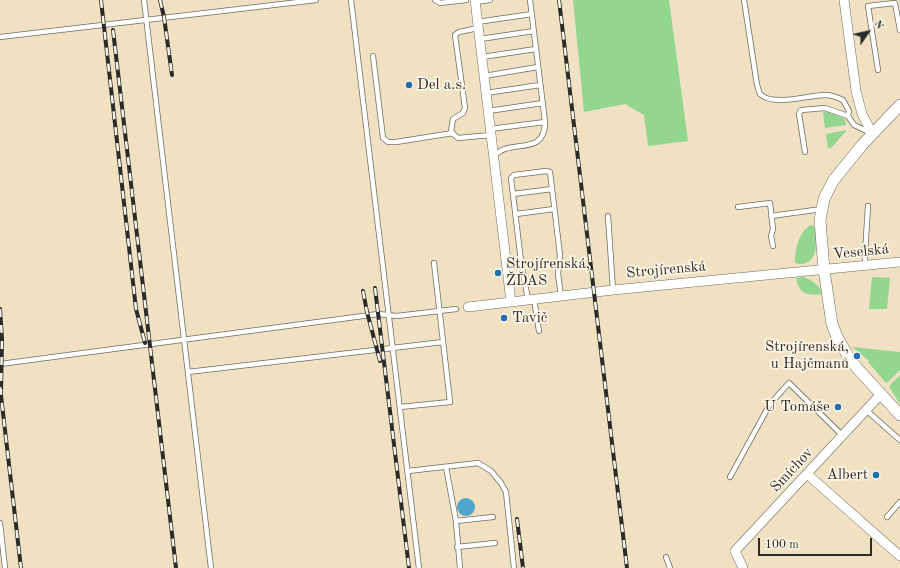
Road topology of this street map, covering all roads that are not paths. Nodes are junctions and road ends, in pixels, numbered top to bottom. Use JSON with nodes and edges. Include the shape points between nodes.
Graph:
{"nodes":[{"id":1,"x":144,"y":0,"type":"edge"},
{"id":2,"x":316,"y":0,"type":"edge"},
{"id":3,"x":351,"y":0,"type":"edge"},
{"id":4,"x":436,"y":0,"type":"edge"},
{"id":5,"x":490,"y":0,"type":"edge"},
{"id":6,"x":530,"y":0,"type":"edge"},
{"id":7,"x":744,"y":0,"type":"edge"},
{"id":8,"x":844,"y":0,"type":"edge"},
{"id":9,"x":472,"y":1,"type":"edge"},
{"id":10,"x":532,"y":14,"type":"junction"},
{"id":11,"x":146,"y":19,"type":"junction"},
{"id":12,"x":478,"y":25,"type":"junction"},
{"id":13,"x":900,"y":30,"type":"edge"},
{"id":14,"x":534,"y":31,"type":"junction"},
{"id":15,"x":0,"y":37,"type":"edge"},
{"id":16,"x":480,"y":39,"type":"junction"},
{"id":17,"x":536,"y":49,"type":"junction"},
{"id":18,"x":373,"y":56,"type":"dead end"},
{"id":19,"x":482,"y":57,"type":"junction"},
{"id":20,"x":538,"y":67,"type":"junction"},
{"id":21,"x":878,"y":70,"type":"dead end"},
{"id":22,"x":484,"y":76,"type":"junction"},
{"id":23,"x":540,"y":85,"type":"junction"},
{"id":24,"x":486,"y":93,"type":"junction"},
{"id":25,"x":543,"y":103,"type":"junction"},
{"id":26,"x":900,"y":105,"type":"edge"},
{"id":27,"x":488,"y":111,"type":"junction"},
{"id":28,"x":848,"y":116,"type":"junction"},
{"id":29,"x":545,"y":122,"type":"junction"},
{"id":30,"x":491,"y":132,"type":"junction"},
{"id":31,"x":872,"y":133,"type":"junction"},
{"id":32,"x":453,"y":134,"type":"junction"},
{"id":33,"x":805,"y":152,"type":"dead end"},
{"id":34,"x":494,"y":158,"type":"junction"},
{"id":35,"x":552,"y":189,"type":"junction"},
{"id":36,"x":513,"y":194,"type":"junction"},
{"id":37,"x":868,"y":206,"type":"dead end"},
{"id":38,"x":738,"y":207,"type":"dead end"},
{"id":39,"x":822,"y":208,"type":"junction"},
{"id":40,"x":554,"y":209,"type":"junction"},
{"id":41,"x":516,"y":214,"type":"junction"},
{"id":42,"x":608,"y":216,"type":"dead end"},
{"id":43,"x":771,"y":216,"type":"junction"},
{"id":44,"x":773,"y":246,"type":"dead end"},
{"id":45,"x":900,"y":262,"type":"edge"},
{"id":46,"x":434,"y":263,"type":"dead end"},
{"id":47,"x":865,"y":266,"type":"junction"},
{"id":48,"x":824,"y":270,"type":"junction"},
{"id":49,"x":613,"y":290,"type":"junction"},
{"id":50,"x":561,"y":296,"type":"junction"},
{"id":51,"x":531,"y":300,"type":"junction"},
{"id":52,"x":511,"y":302,"type":"junction"},
{"id":53,"x":468,"y":307,"type":"dead end"},
{"id":54,"x":456,"y":309,"type":"dead end"},
{"id":55,"x":439,"y":311,"type":"junction"},
{"id":56,"x":389,"y":315,"type":"junction"},
{"id":57,"x":538,"y":331,"type":"dead end"},
{"id":58,"x":184,"y":340,"type":"junction"},
{"id":59,"x":443,"y":342,"type":"junction"},
{"id":60,"x":393,"y":348,"type":"junction"},
{"id":61,"x":0,"y":364,"type":"edge"},
{"id":62,"x":188,"y":372,"type":"junction"},
{"id":63,"x":881,"y":394,"type":"junction"},
{"id":64,"x":400,"y":408,"type":"junction"},
{"id":65,"x":866,"y":410,"type":"junction"},
{"id":66,"x":900,"y":416,"type":"edge"},
{"id":67,"x":843,"y":436,"type":"junction"},
{"id":68,"x":900,"y":440,"type":"edge"},
{"id":69,"x":446,"y":467,"type":"junction"},
{"id":70,"x":408,"y":471,"type":"junction"},
{"id":71,"x":807,"y":474,"type":"junction"},
{"id":72,"x":730,"y":476,"type":"dead end"},
{"id":73,"x":900,"y":502,"type":"edge"},
{"id":74,"x":493,"y":516,"type":"dead end"},
{"id":75,"x":886,"y":517,"type":"dead end"},
{"id":76,"x":456,"y":521,"type":"junction"},
{"id":77,"x":0,"y":523,"type":"edge"},
{"id":78,"x":494,"y":543,"type":"dead end"},
{"id":79,"x":457,"y":547,"type":"junction"},
{"id":80,"x":900,"y":556,"type":"edge"},
{"id":81,"x":666,"y":557,"type":"dead end"},
{"id":82,"x":5,"y":568,"type":"edge"},
{"id":83,"x":211,"y":568,"type":"edge"},
{"id":84,"x":419,"y":568,"type":"edge"},
{"id":85,"x":460,"y":568,"type":"edge"},
{"id":86,"x":514,"y":568,"type":"edge"},
{"id":87,"x":670,"y":568,"type":"edge"},
{"id":88,"x":743,"y":568,"type":"edge"}],
"edges":[{"from":1,"to":11,"type":"lane"},
{"from":2,"to":11,"type":"lane"},
{"from":3,"to":56,"type":"lane"},
{"from":4,"to":9,"type":"lane","via":[[440,3]]},
{"from":5,"to":9,"type":"lane"},
{"from":6,"to":10,"type":"lane"},
{"from":7,"to":28,"type":"lane","via":[[757,85],[761,94],[779,100],[832,96],[843,100],[849,111]]},
{"from":8,"to":31,"type":"street","via":[[856,91],[862,114]]},
{"from":9,"to":12,"type":"street"},
{"from":10,"to":12,"type":"lane"},
{"from":10,"to":14,"type":"lane"},
{"from":11,"to":15,"type":"lane"},
{"from":11,"to":58,"type":"lane"},
{"from":12,"to":16,"type":"street"},
{"from":12,"to":32,"type":"lane","via":[[455,35],[465,108],[463,113],[453,120]]},
{"from":13,"to":21,"type":"lane","via":[[895,3],[868,6]]},
{"from":14,"to":16,"type":"lane"},
{"from":14,"to":17,"type":"lane"},
{"from":16,"to":19,"type":"street"},
{"from":17,"to":19,"type":"lane"},
{"from":17,"to":20,"type":"lane"},
{"from":18,"to":32,"type":"lane","via":[[383,138],[388,142],[396,142]]},
{"from":19,"to":22,"type":"street"},
{"from":20,"to":22,"type":"lane"},
{"from":20,"to":23,"type":"lane"},
{"from":22,"to":24,"type":"street"},
{"from":23,"to":24,"type":"lane"},
{"from":23,"to":25,"type":"lane"},
{"from":24,"to":27,"type":"street"},
{"from":25,"to":27,"type":"lane"},
{"from":25,"to":29,"type":"lane"},
{"from":26,"to":31,"type":"street"},
{"from":27,"to":30,"type":"street"},
{"from":28,"to":31,"type":"lane","via":[[854,125]]},
{"from":28,"to":33,"type":"lane","via":[[825,108],[801,110],[799,114]]},
{"from":29,"to":30,"type":"lane"},
{"from":29,"to":34,"type":"lane","via":[[544,132],[539,141],[502,150]]},
{"from":30,"to":32,"type":"lane","via":[[458,138]]},
{"from":30,"to":34,"type":"street"},
{"from":31,"to":39,"type":"street","via":[[833,181]]},
{"from":34,"to":52,"type":"street"},
{"from":35,"to":36,"type":"lane"},
{"from":35,"to":36,"type":"lane","via":[[549,171],[514,175],[511,178]]},
{"from":35,"to":40,"type":"lane"},
{"from":36,"to":41,"type":"lane"},
{"from":37,"to":47,"type":"lane"},
{"from":38,"to":43,"type":"lane","via":[[770,203]]},
{"from":39,"to":43,"type":"lane"},
{"from":39,"to":48,"type":"street","via":[[820,231]]},
{"from":40,"to":41,"type":"lane"},
{"from":40,"to":50,"type":"lane","via":[[560,256],[558,274]]},
{"from":41,"to":51,"type":"lane","via":[[521,261]]},
{"from":42,"to":49,"type":"lane"},
{"from":43,"to":44,"type":"lane"},
{"from":45,"to":47,"type":"street","name":"Veselská"},
{"from":46,"to":55,"type":"lane"},
{"from":47,"to":48,"type":"street","name":"Veselská"},
{"from":48,"to":49,"type":"street","name":"Strojírenská"},
{"from":48,"to":63,"type":"street","via":[[832,324],[837,337],[848,356]]},
{"from":49,"to":50,"type":"street","name":"Strojírenská"},
{"from":50,"to":51,"type":"street","name":"Strojírenská"},
{"from":51,"to":52,"type":"street","name":"Strojírenská"},
{"from":51,"to":57,"type":"lane"},
{"from":52,"to":53,"type":"street","name":"Strojírenská"},
{"from":54,"to":55,"type":"lane"},
{"from":55,"to":56,"type":"lane"},
{"from":55,"to":59,"type":"lane"},
{"from":56,"to":58,"type":"lane","via":[[378,314]]},
{"from":56,"to":60,"type":"lane"},
{"from":58,"to":61,"type":"lane"},
{"from":58,"to":62,"type":"lane"},
{"from":59,"to":60,"type":"lane"},
{"from":59,"to":64,"type":"lane","via":[[450,402]]},
{"from":60,"to":62,"type":"lane"},
{"from":60,"to":64,"type":"lane"},
{"from":62,"to":83,"type":"lane"},
{"from":63,"to":65,"type":"street","name":"Smíchov"},
{"from":63,"to":66,"type":"street"},
{"from":64,"to":70,"type":"lane"},
{"from":65,"to":67,"type":"street","name":"Smíchov"},
{"from":65,"to":68,"type":"lane"},
{"from":67,"to":71,"type":"street","name":"Smíchov"},
{"from":67,"to":72,"type":"lane","via":[[789,384],[770,404]]},
{"from":69,"to":70,"type":"lane"},
{"from":69,"to":76,"type":"lane"},
{"from":69,"to":86,"type":"lane","via":[[478,463],[491,471],[501,483],[506,492]]},
{"from":70,"to":84,"type":"lane"},
{"from":71,"to":80,"type":"street"},
{"from":71,"to":88,"type":"street","name":"Smíchov","via":[[735,551]]},
{"from":73,"to":75,"type":"lane"},
{"from":74,"to":76,"type":"lane"},
{"from":76,"to":79,"type":"lane"},
{"from":77,"to":82,"type":"lane"},
{"from":78,"to":79,"type":"lane"},
{"from":79,"to":85,"type":"lane"},
{"from":81,"to":87,"type":"lane"}]}
